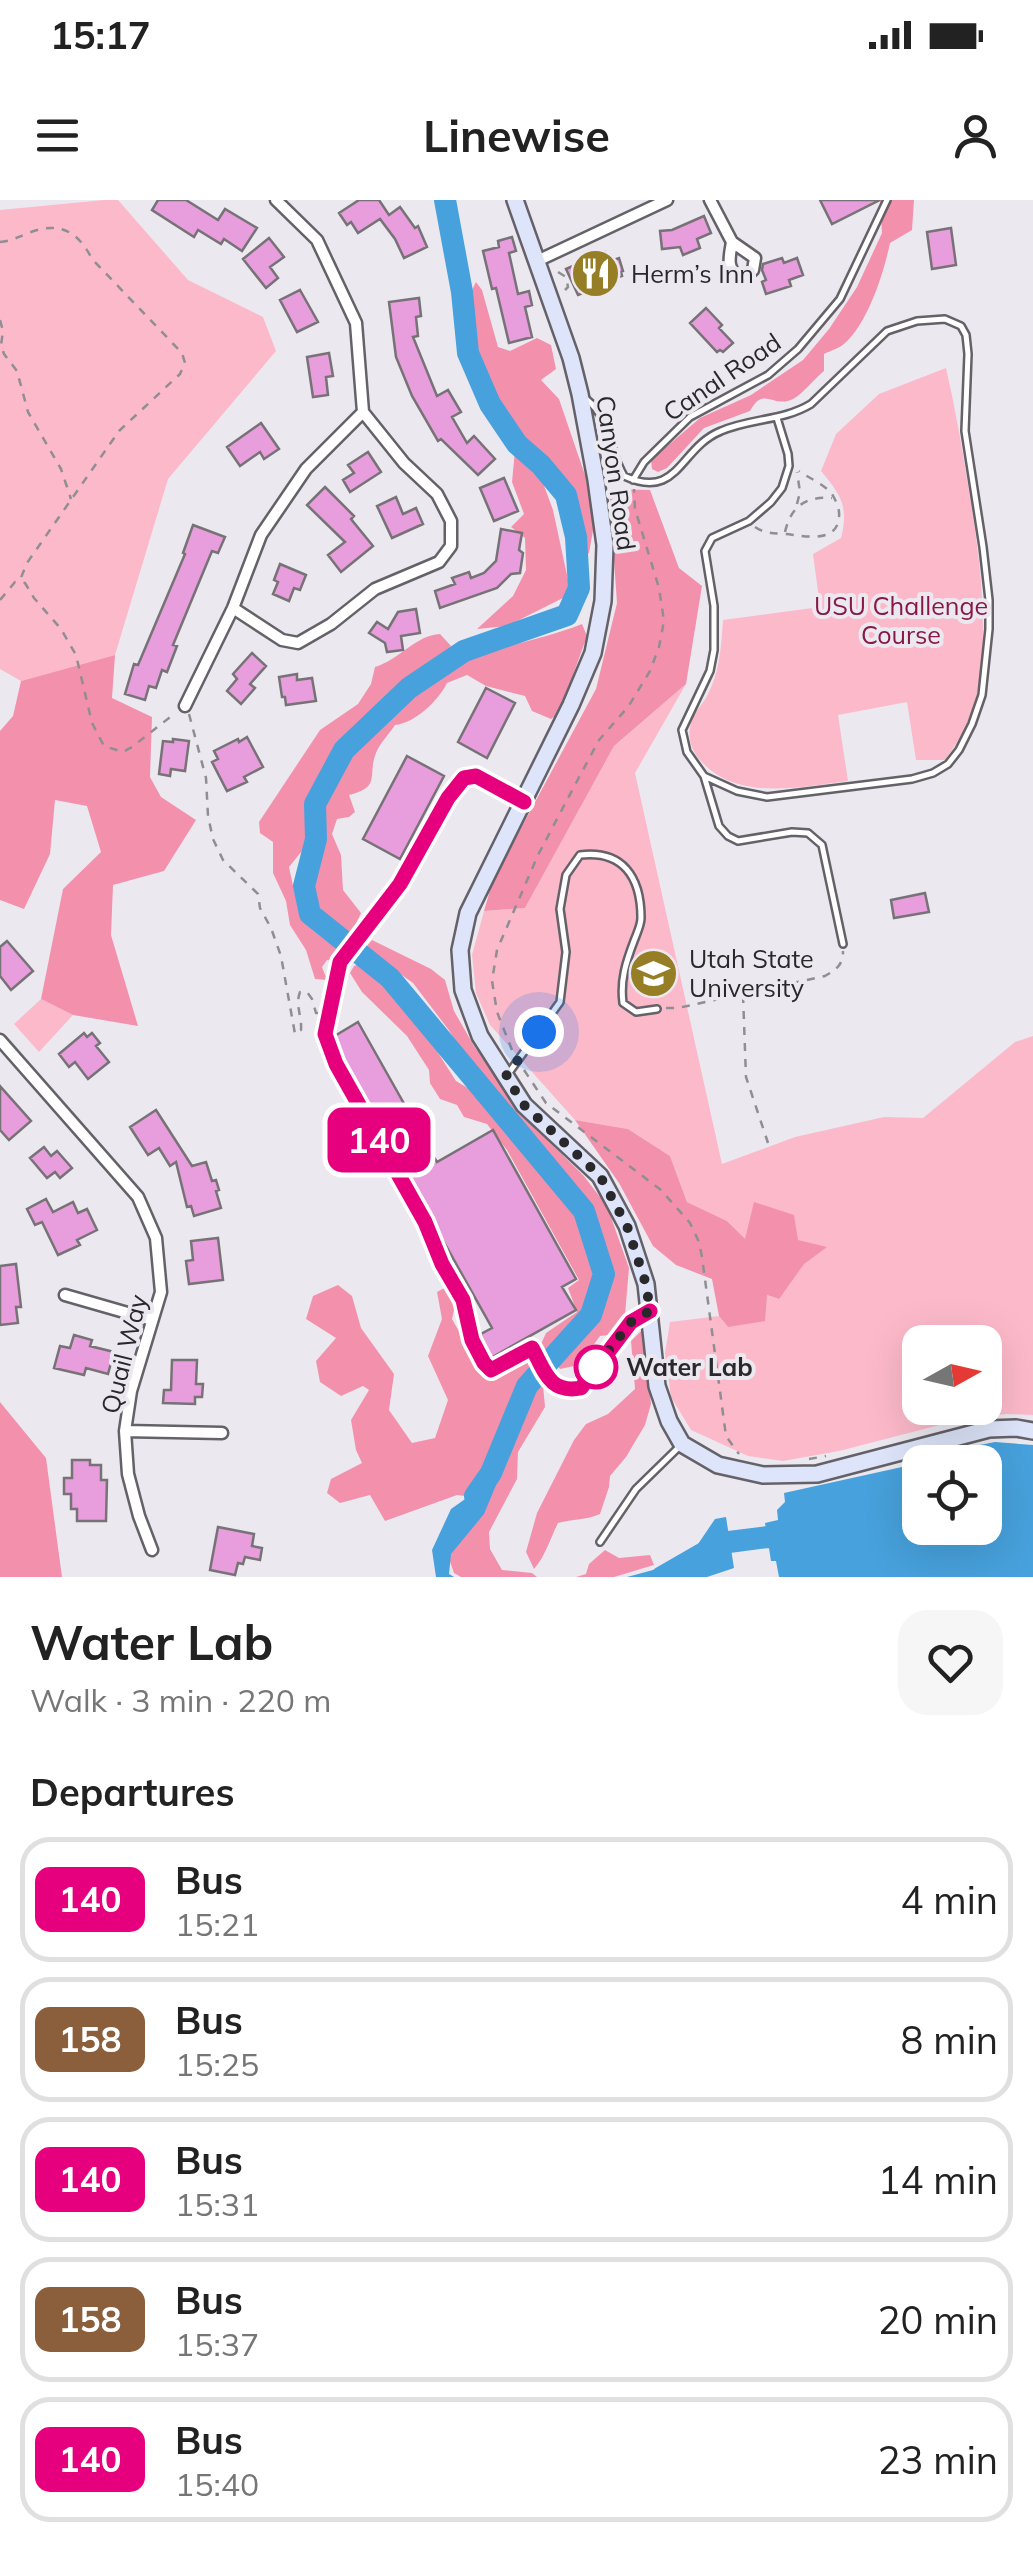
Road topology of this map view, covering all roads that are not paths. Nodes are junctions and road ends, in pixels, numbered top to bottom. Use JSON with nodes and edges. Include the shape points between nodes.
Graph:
{"nodes":[{"id":1,"x":276,"y":200,"type":"edge"},
{"id":2,"x":516,"y":200,"type":"edge"},
{"id":3,"x":666,"y":200,"type":"edge"},
{"id":4,"x":710,"y":200,"type":"edge"},
{"id":5,"x":888,"y":200,"type":"edge"},
{"id":6,"x":732,"y":242,"type":"dead end"},
{"id":7,"x":538,"y":260,"type":"junction"},
{"id":8,"x":580,"y":394,"type":"junction"},
{"id":9,"x":363,"y":412,"type":"junction"},
{"id":10,"x":778,"y":418,"type":"junction"},
{"id":11,"x":633,"y":480,"type":"junction"},
{"id":12,"x":233,"y":608,"type":"junction"},
{"id":13,"x":185,"y":706,"type":"road end"},
{"id":14,"x":704,"y":776,"type":"junction"},
{"id":15,"x":524,"y":802,"type":"junction"},
{"id":16,"x":843,"y":944,"type":"road end"},
{"id":17,"x":657,"y":1009,"type":"road end"},
{"id":18,"x":2,"y":1046,"type":"edge"},
{"id":19,"x":506,"y":1076,"type":"junction"},
{"id":20,"x":65,"y":1294,"type":"dead end"},
{"id":21,"x":650,"y":1311,"type":"junction"},
{"id":22,"x":152,"y":1320,"type":"junction"},
{"id":23,"x":125,"y":1431,"type":"junction"},
{"id":24,"x":1033,"y":1431,"type":"edge"},
{"id":25,"x":222,"y":1433,"type":"dead end"},
{"id":26,"x":682,"y":1444,"type":"junction"},
{"id":27,"x":600,"y":1542,"type":"dead end"},
{"id":28,"x":152,"y":1550,"type":"dead end"}],
"edges":[{"from":1,"to":9,"type":"street","via":[[317,240],[356,323]]},
{"from":2,"to":7,"type":"street","name":"Canyon Road"},
{"from":3,"to":7,"type":"street"},
{"from":4,"to":6,"type":"street"},
{"from":5,"to":11,"type":"lane","name":"Canal Road","via":[[840,299],[798,349],[768,375],[690,416]]},
{"from":7,"to":8,"type":"street","name":"Canyon Road"},
{"from":8,"to":11,"type":"lane","via":[[606,422],[617,465]]},
{"from":8,"to":15,"type":"street","name":"Canyon Road","via":[[605,544],[603,600],[592,653]]},
{"from":9,"to":12,"type":"street","via":[[284,499],[261,535]]},
{"from":9,"to":12,"type":"street","via":[[437,494],[452,521],[451,546],[439,562],[375,589],[298,643]]},
{"from":10,"to":11,"type":"lane","via":[[707,438],[662,482]]},
{"from":10,"to":14,"type":"lane","via":[[789,466],[782,488],[749,521],[718,533],[706,550],[714,650],[682,730]]},
{"from":10,"to":14,"type":"lane","via":[[811,404],[887,331],[945,318],[962,326],[968,354],[965,432],[989,600],[982,694],[948,764],[912,780],[767,797]]},
{"from":12,"to":13,"type":"street"},
{"from":14,"to":16,"type":"lane","via":[[728,836],[738,841],[808,833],[822,845]]},
{"from":15,"to":19,"type":"street","name":"Canyon Road","via":[[468,913],[460,950],[462,990]]},
{"from":15,"to":21,"type":"lane","via":[[476,776],[464,778],[400,884],[340,962],[325,1034],[425,1222],[463,1300],[472,1340],[491,1370],[532,1348],[552,1384],[581,1388],[631,1322]]},
{"from":17,"to":19,"type":"lane","via":[[636,1012],[623,1002],[620,982],[641,921],[636,886],[622,862],[600,852],[580,854],[566,875],[560,909],[566,952],[560,1002]]},
{"from":18,"to":22,"type":"street","name":"Quail Way","via":[[138,1197],[156,1238],[161,1292]]},
{"from":19,"to":21,"type":"street","name":"Canyon Road","via":[[524,1105],[600,1176],[627,1226]]},
{"from":20,"to":22,"type":"street"},
{"from":21,"to":26,"type":"street","name":"Canyon Road","via":[[657,1386]]},
{"from":22,"to":23,"type":"street","name":"Quail Way"},
{"from":23,"to":25,"type":"street"},
{"from":23,"to":28,"type":"street","name":"Quail Way","via":[[128,1474]]},
{"from":24,"to":26,"type":"street","via":[[988,1429],[818,1474],[763,1476],[718,1465]]},
{"from":26,"to":27,"type":"lane","via":[[636,1489]]}]}
